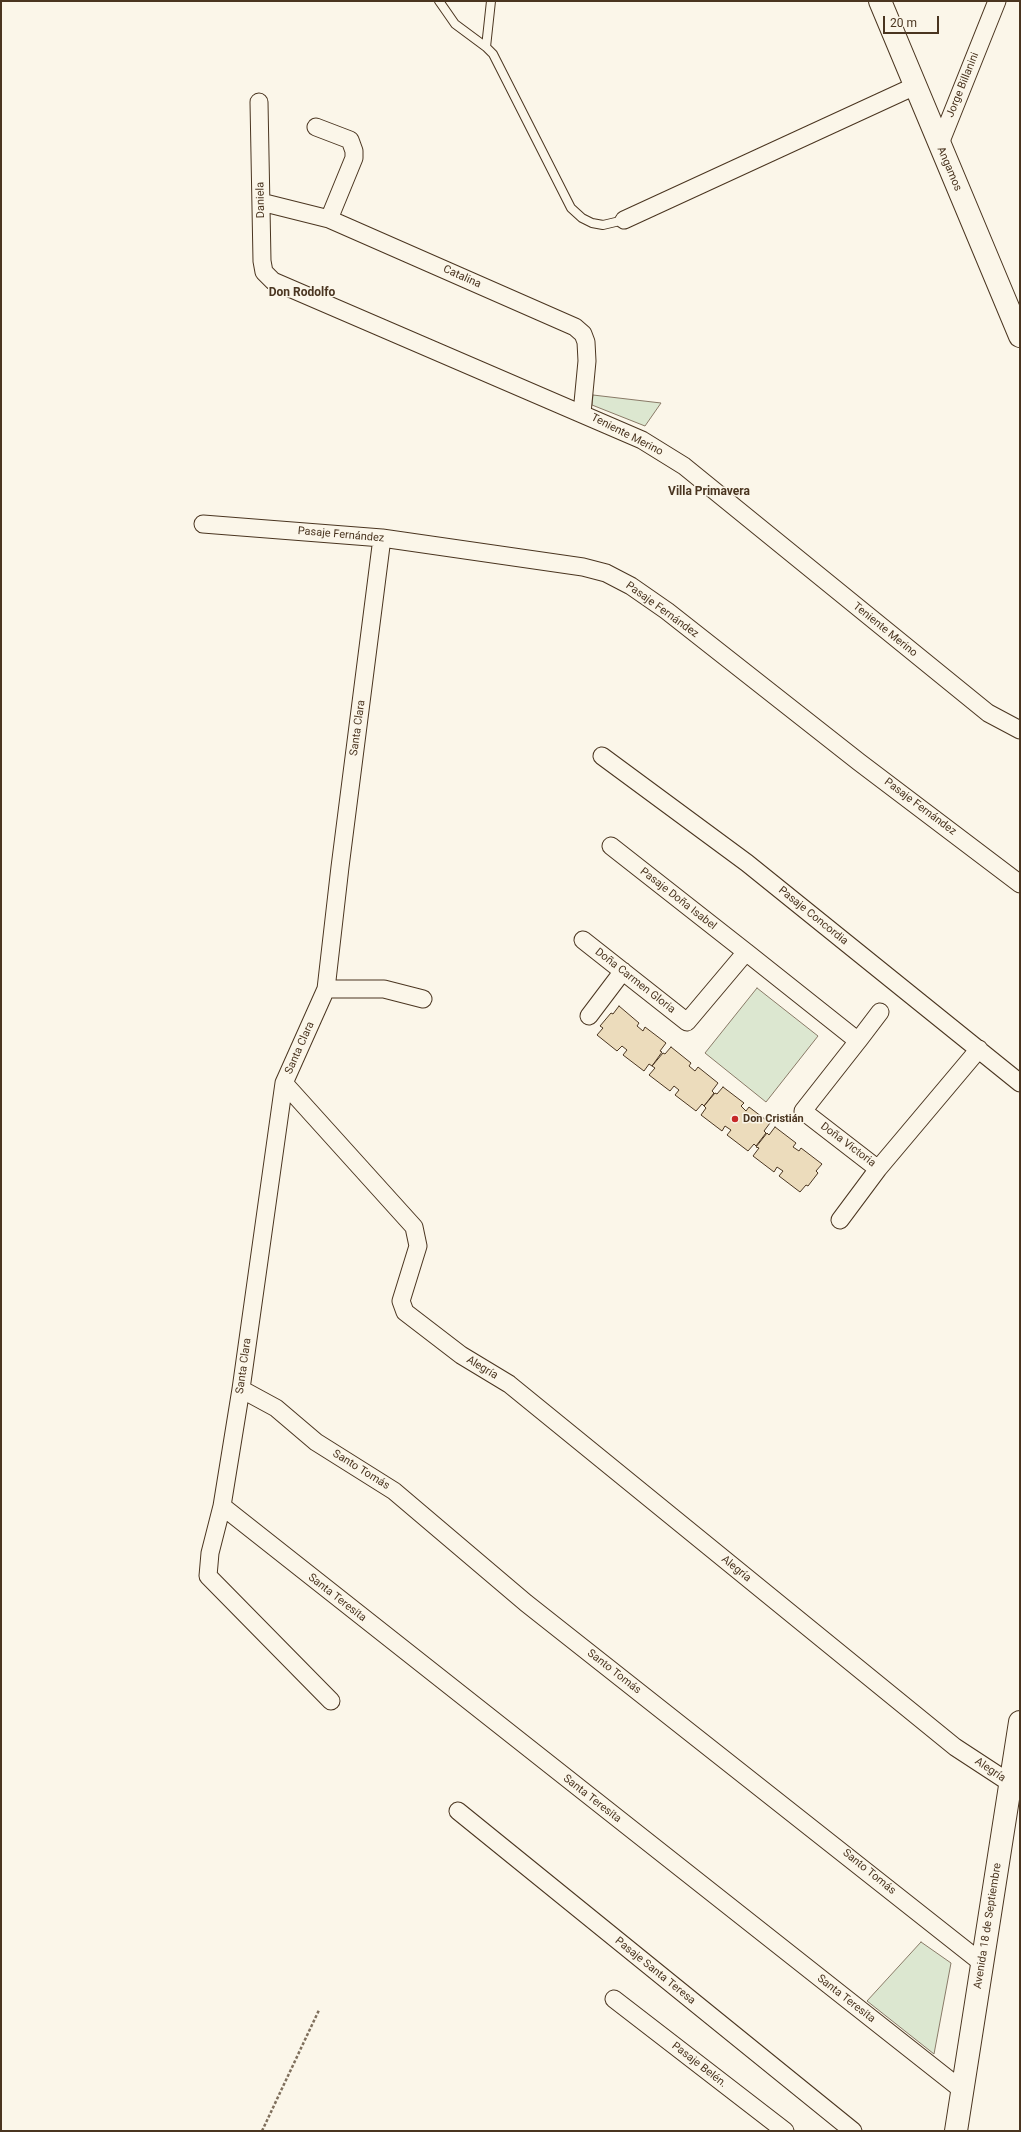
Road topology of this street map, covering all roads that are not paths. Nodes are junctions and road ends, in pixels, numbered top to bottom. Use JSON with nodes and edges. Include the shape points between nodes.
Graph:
{"nodes":[{"id":1,"x":439,"y":1,"type":"edge"},
{"id":2,"x":491,"y":1,"type":"edge"},
{"id":3,"x":880,"y":1,"type":"edge"},
{"id":4,"x":997,"y":1,"type":"edge"},
{"id":5,"x":486,"y":47,"type":"junction"},
{"id":6,"x":915,"y":86,"type":"junction"},
{"id":7,"x":259,"y":102,"type":"dead end"},
{"id":8,"x":316,"y":127,"type":"dead end"},
{"id":9,"x":939,"y":146,"type":"junction"},
{"id":10,"x":261,"y":202,"type":"junction"},
{"id":11,"x":330,"y":219,"type":"junction"},
{"id":12,"x":624,"y":220,"type":"joint"},
{"id":13,"x":285,"y":288,"type":"joint"},
{"id":14,"x":1020,"y":336,"type":"edge"},
{"id":15,"x":582,"y":413,"type":"junction"},
{"id":16,"x":203,"y":524,"type":"dead end"},
{"id":17,"x":382,"y":538,"type":"junction"},
{"id":18,"x":1020,"y":730,"type":"edge"},
{"id":19,"x":602,"y":756,"type":"dead end"},
{"id":20,"x":611,"y":846,"type":"dead end"},
{"id":21,"x":1020,"y":884,"type":"edge"},
{"id":22,"x":583,"y":940,"type":"dead end"},
{"id":23,"x":746,"y":952,"type":"junction"},
{"id":24,"x":623,"y":970,"type":"junction"},
{"id":25,"x":326,"y":989,"type":"junction"},
{"id":26,"x":423,"y":999,"type":"dead end"},
{"id":27,"x":880,"y":1012,"type":"dead end"},
{"id":28,"x":589,"y":1016,"type":"dead end"},
{"id":29,"x":858,"y":1041,"type":"junction"},
{"id":30,"x":979,"y":1049,"type":"junction"},
{"id":31,"x":284,"y":1083,"type":"junction"},
{"id":32,"x":1020,"y":1083,"type":"edge"},
{"id":33,"x":878,"y":1169,"type":"junction"},
{"id":34,"x":840,"y":1220,"type":"dead end"},
{"id":35,"x":242,"y":1389,"type":"junction"},
{"id":36,"x":222,"y":1506,"type":"junction"},
{"id":37,"x":331,"y":1701,"type":"dead end"},
{"id":38,"x":1020,"y":1722,"type":"edge"},
{"id":39,"x":1010,"y":1783,"type":"junction"},
{"id":40,"x":458,"y":1811,"type":"dead end"},
{"id":41,"x":982,"y":1963,"type":"junction"},
{"id":42,"x":614,"y":1999,"type":"dead end"},
{"id":43,"x":962,"y":2090,"type":"junction"},
{"id":44,"x":785,"y":2131,"type":"edge"},
{"id":45,"x":853,"y":2131,"type":"edge"},
{"id":46,"x":956,"y":2131,"type":"edge"}],
"edges":[{"from":1,"to":5,"type":"lane","via":[[455,24]]},
{"from":2,"to":5,"type":"lane"},
{"from":3,"to":6,"type":"main road","name":"Angamos"},
{"from":4,"to":9,"type":"street","name":"Jorge Billanini"},
{"from":5,"to":12,"type":"lane","via":[[493,54],[571,208],[592,223],[603,225]]},
{"from":6,"to":9,"type":"main road","name":"Angamos"},
{"from":6,"to":12,"type":"street"},
{"from":7,"to":10,"type":"street","name":"Daniela"},
{"from":8,"to":11,"type":"street","via":[[350,140],[354,151],[354,158]]},
{"from":9,"to":14,"type":"main road","name":"Angamos"},
{"from":10,"to":11,"type":"street","name":"Catalina"},
{"from":10,"to":13,"type":"street","name":"Daniela","via":[[264,272]]},
{"from":11,"to":15,"type":"street","name":"Catalina","via":[[575,327],[583,334],[586,342],[587,360]]},
{"from":13,"to":15,"type":"street","name":"Teniente Merino"},
{"from":15,"to":18,"type":"street","name":"Teniente Merino","via":[[642,440],[684,466],[988,714]]},
{"from":16,"to":17,"type":"street","name":"Pasaje Fernández"},
{"from":17,"to":21,"type":"street","name":"Pasaje Fernández","via":[[583,567],[606,573],[631,586],[667,611]]},
{"from":17,"to":25,"type":"street","name":"Santa Clara"},
{"from":19,"to":30,"type":"street","name":"Pasaje Concordia","via":[[747,863]]},
{"from":20,"to":23,"type":"street","name":"Pasaje Doña Isabel"},
{"from":22,"to":24,"type":"street","name":"Doña Carmen Gloria"},
{"from":23,"to":24,"type":"street","name":"Doña Carmen Gloria","via":[[687,1022]]},
{"from":23,"to":29,"type":"street"},
{"from":24,"to":28,"type":"street"},
{"from":25,"to":26,"type":"street","via":[[384,989]]},
{"from":25,"to":31,"type":"street","name":"Santa Clara"},
{"from":27,"to":29,"type":"street","name":"Doña Victoria"},
{"from":29,"to":33,"type":"street","name":"Doña Victoria","via":[[803,1111]]},
{"from":30,"to":32,"type":"street","name":"Pasaje Concordia"},
{"from":30,"to":33,"type":"street","name":"Doña Victoria"},
{"from":31,"to":35,"type":"street","name":"Santa Clara"},
{"from":31,"to":39,"type":"street","name":"Alegría","via":[[414,1227],[418,1246],[403,1290],[401,1301],[405,1312],[461,1355],[509,1384],[955,1747]]},
{"from":33,"to":34,"type":"street"},
{"from":35,"to":36,"type":"street","name":"Santa Clara"},
{"from":35,"to":41,"type":"street","name":"Santo Tomás","via":[[276,1408],[322,1445],[394,1491],[526,1603]]},
{"from":36,"to":37,"type":"street","name":"Santa Clara","via":[[210,1553],[208,1576]]},
{"from":36,"to":43,"type":"street","name":"Santa Teresita"},
{"from":38,"to":39,"type":"main road","name":"Avenida 18 de Septiembre"},
{"from":39,"to":41,"type":"main road","name":"Avenida 18 de Septiembre"},
{"from":40,"to":45,"type":"street","name":"Pasaje Santa Teresa"},
{"from":41,"to":43,"type":"main road","name":"Avenida 18 de Septiembre"},
{"from":42,"to":44,"type":"street","name":"Pasaje Belén."},
{"from":43,"to":46,"type":"main road","name":"Avenida 18 de Septiembre"}]}
